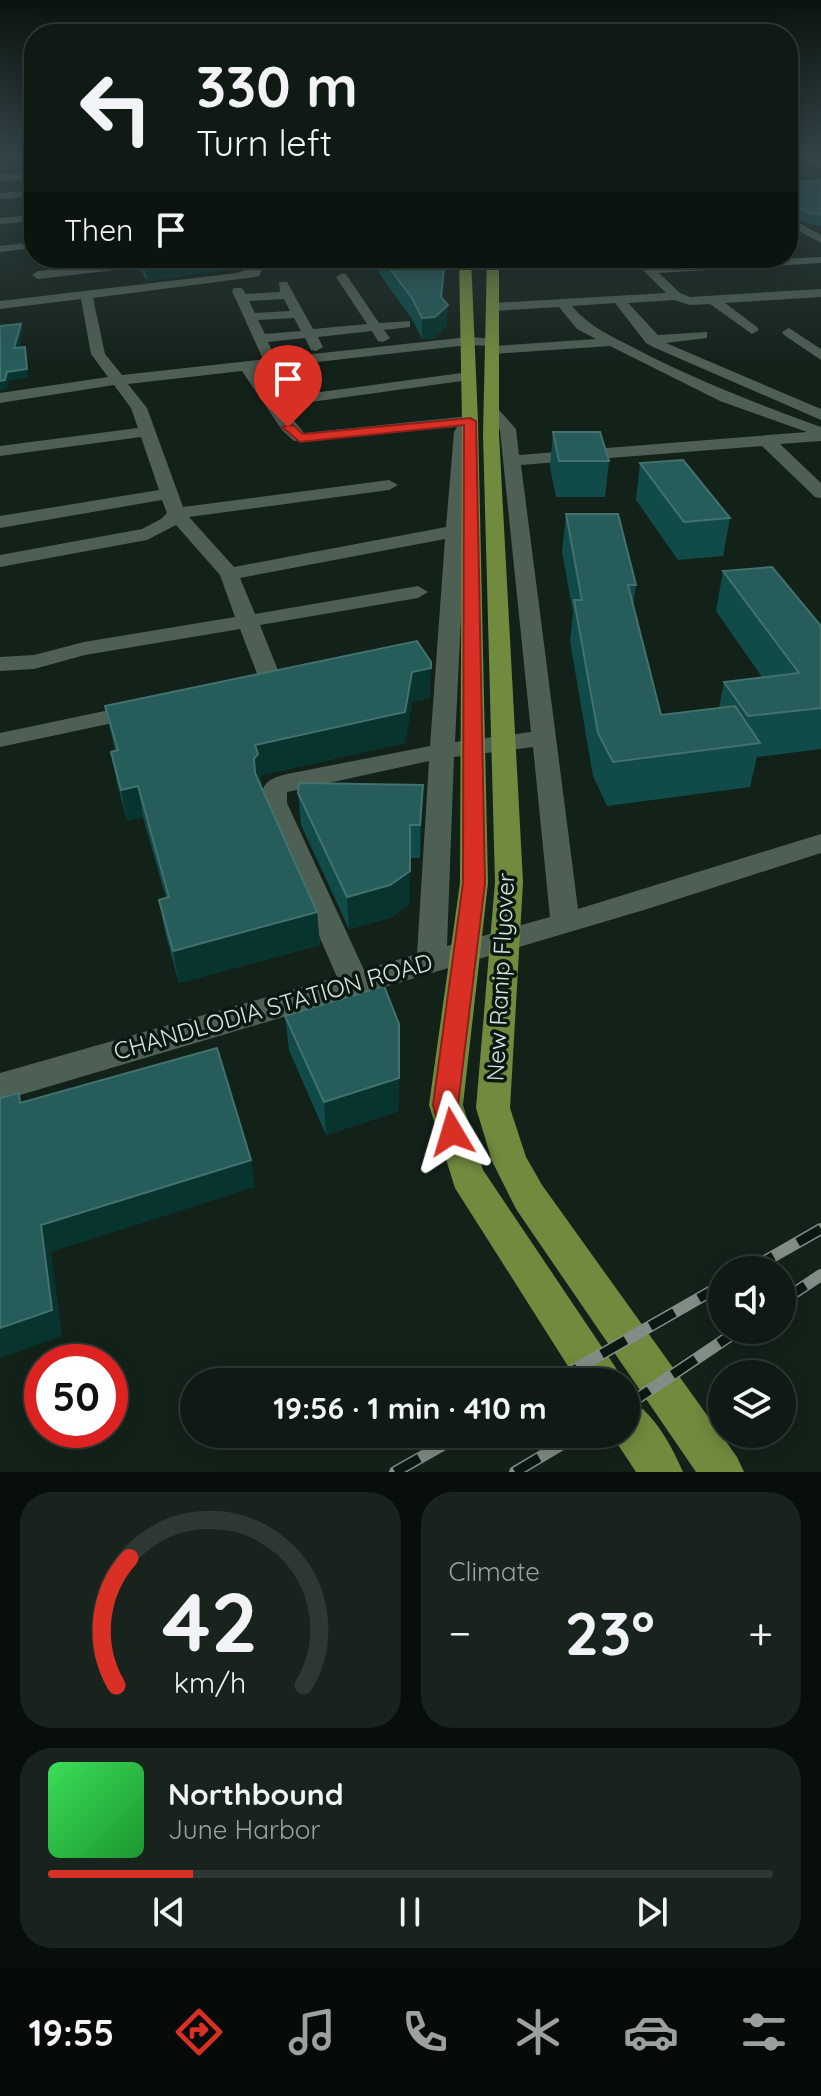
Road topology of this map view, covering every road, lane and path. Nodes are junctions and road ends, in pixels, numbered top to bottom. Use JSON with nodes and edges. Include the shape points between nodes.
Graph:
{"nodes":[{"id":1,"x":801,"y":228,"type":"joint"},
{"id":2,"x":821,"y":231,"type":"edge"},
{"id":3,"x":821,"y":240,"type":"edge"},
{"id":4,"x":799,"y":241,"type":"dead end"},
{"id":5,"x":24,"y":246,"type":"edge"},
{"id":6,"x":0,"y":249,"type":"edge"},
{"id":7,"x":821,"y":260,"type":"edge"},
{"id":8,"x":798,"y":261,"type":"edge"},
{"id":9,"x":100,"y":268,"type":"edge"},
{"id":10,"x":124,"y":268,"type":"edge"},
{"id":11,"x":131,"y":268,"type":"edge"},
{"id":12,"x":257,"y":268,"type":"edge"},
{"id":13,"x":465,"y":268,"type":"edge"},
{"id":14,"x":493,"y":268,"type":"edge"},
{"id":15,"x":683,"y":268,"type":"edge"},
{"id":16,"x":37,"y":272,"type":"junction"},
{"id":17,"x":342,"y":277,"type":"dead end"},
{"id":18,"x":87,"y":280,"type":"junction"},
{"id":19,"x":146,"y":288,"type":"junction"},
{"id":20,"x":821,"y":293,"type":"edge"},
{"id":21,"x":676,"y":296,"type":"junction"},
{"id":22,"x":50,"y":299,"type":"junction"},
{"id":23,"x":618,"y":299,"type":"junction"},
{"id":24,"x":713,"y":300,"type":"junction"},
{"id":25,"x":562,"y":302,"type":"junction"},
{"id":26,"x":0,"y":305,"type":"edge"},
{"id":27,"x":493,"y":307,"type":"junction"},
{"id":28,"x":298,"y":314,"type":"junction"},
{"id":29,"x":250,"y":317,"type":"junction"},
{"id":30,"x":405,"y":324,"type":"dead end"},
{"id":31,"x":374,"y":328,"type":"junction"},
{"id":32,"x":752,"y":330,"type":"dead end"},
{"id":33,"x":789,"y":332,"type":"dead end"},
{"id":34,"x":308,"y":334,"type":"junction"},
{"id":35,"x":702,"y":335,"type":"dead end"},
{"id":36,"x":260,"y":339,"type":"junction"},
{"id":37,"x":654,"y":339,"type":"junction"},
{"id":38,"x":468,"y":341,"type":"junction"},
{"id":39,"x":611,"y":342,"type":"junction"},
{"id":40,"x":493,"y":346,"type":"junction"},
{"id":41,"x":317,"y":349,"type":"dead end"},
{"id":42,"x":391,"y":350,"type":"junction"},
{"id":43,"x":821,"y":356,"type":"edge"},
{"id":44,"x":271,"y":363,"type":"junction"},
{"id":45,"x":246,"y":366,"type":"junction"},
{"id":46,"x":469,"y":376,"type":"junction"},
{"id":47,"x":120,"y":380,"type":"junction"},
{"id":48,"x":0,"y":398,"type":"edge"},
{"id":49,"x":272,"y":403,"type":"junction"},
{"id":50,"x":821,"y":415,"type":"edge"},
{"id":51,"x":481,"y":426,"type":"junction"},
{"id":52,"x":148,"y":431,"type":"junction"},
{"id":53,"x":821,"y":434,"type":"edge"},
{"id":54,"x":767,"y":441,"type":"junction"},
{"id":55,"x":0,"y":451,"type":"edge"},
{"id":56,"x":513,"y":461,"type":"junction"},
{"id":57,"x":389,"y":485,"type":"dead end"},
{"id":58,"x":818,"y":487,"type":"edge"},
{"id":59,"x":173,"y":503,"type":"junction"},
{"id":60,"x":0,"y":522,"type":"edge"},
{"id":61,"x":456,"y":531,"type":"junction"},
{"id":62,"x":0,"y":561,"type":"edge"},
{"id":63,"x":229,"y":574,"type":"junction"},
{"id":64,"x":418,"y":592,"type":"dead end"},
{"id":65,"x":248,"y":621,"type":"junction"},
{"id":66,"x":447,"y":651,"type":"junction"},
{"id":67,"x":418,"y":656,"type":"edge"},
{"id":68,"x":0,"y":664,"type":"edge"},
{"id":69,"x":227,"y":693,"type":"edge"},
{"id":70,"x":151,"y":708,"type":"edge"},
{"id":71,"x":544,"y":738,"type":"junction"},
{"id":72,"x":0,"y":740,"type":"edge"},
{"id":73,"x":442,"y":751,"type":"junction"},
{"id":74,"x":821,"y":843,"type":"edge"},
{"id":75,"x":565,"y":923,"type":"junction"},
{"id":76,"x":432,"y":961,"type":"junction"},
{"id":77,"x":355,"y":984,"type":"junction"},
{"id":78,"x":0,"y":1087,"type":"edge"},
{"id":79,"x":593,"y":1368,"type":"edge"},
{"id":80,"x":640,"y":1440,"type":"edge"},
{"id":81,"x":661,"y":1472,"type":"edge"},
{"id":82,"x":722,"y":1472,"type":"edge"}],
"edges":[{"from":1,"to":2,"type":"street"},
{"from":1,"to":3,"type":"street"},
{"from":3,"to":4,"type":"street"},
{"from":5,"to":6,"type":"street"},
{"from":7,"to":8,"type":"street"},
{"from":9,"to":18,"type":"street"},
{"from":10,"to":18,"type":"street"},
{"from":11,"to":19,"type":"street"},
{"from":12,"to":19,"type":"street","via":[[255,273]]},
{"from":13,"to":38,"type":"main road"},
{"from":14,"to":27,"type":"main road"},
{"from":15,"to":21,"type":"street","via":[[649,270]]},
{"from":16,"to":18,"type":"street"},
{"from":16,"to":18,"type":"street"},
{"from":16,"to":22,"type":"street"},
{"from":17,"to":31,"type":"street"},
{"from":18,"to":19,"type":"street"},
{"from":18,"to":22,"type":"street"},
{"from":18,"to":47,"type":"street","via":[[98,354]]},
{"from":20,"to":24,"type":"street"},
{"from":21,"to":23,"type":"street"},
{"from":21,"to":24,"type":"street"},
{"from":22,"to":26,"type":"street"},
{"from":23,"to":25,"type":"street"},
{"from":23,"to":37,"type":"street"},
{"from":24,"to":32,"type":"street"},
{"from":25,"to":27,"type":"street"},
{"from":25,"to":39,"type":"street","via":[[582,326]]},
{"from":27,"to":40,"type":"main road"},
{"from":28,"to":29,"type":"street"},
{"from":28,"to":29,"type":"street","via":[[286,290],[240,294]]},
{"from":28,"to":34,"type":"street"},
{"from":29,"to":36,"type":"street"},
{"from":30,"to":31,"type":"street"},
{"from":31,"to":34,"type":"street"},
{"from":31,"to":42,"type":"street"},
{"from":33,"to":43,"type":"street"},
{"from":34,"to":36,"type":"street"},
{"from":34,"to":41,"type":"street"},
{"from":35,"to":37,"type":"street"},
{"from":36,"to":44,"type":"street"},
{"from":37,"to":39,"type":"street"},
{"from":37,"to":50,"type":"street"},
{"from":38,"to":40,"type":"street"},
{"from":38,"to":42,"type":"street"},
{"from":38,"to":46,"type":"main road"},
{"from":39,"to":40,"type":"street","via":[[550,349]]},
{"from":39,"to":53,"type":"street","via":[[725,398]]},
{"from":40,"to":51,"type":"main road"},
{"from":42,"to":44,"type":"street"},
{"from":44,"to":45,"type":"street"},
{"from":45,"to":47,"type":"street"},
{"from":45,"to":49,"type":"street"},
{"from":46,"to":49,"type":"street"},
{"from":46,"to":51,"type":"main road"},
{"from":47,"to":48,"type":"street"},
{"from":47,"to":52,"type":"street"},
{"from":49,"to":51,"type":"street","via":[[300,438]]},
{"from":51,"to":56,"type":"street","via":[[508,429]]},
{"from":51,"to":61,"type":"street","via":[[462,432]]},
{"from":51,"to":79,"type":"main road","name":"New Ranip Flyover","via":[[474,883],[446,1105],[468,1177]]},
{"from":51,"to":82,"type":"main road","name":"New Ranip Flyover","via":[[509,882],[493,1108],[510,1161],[529,1197]]},
{"from":52,"to":55,"type":"street"},
{"from":52,"to":59,"type":"street"},
{"from":53,"to":54,"type":"street"},
{"from":54,"to":56,"type":"street"},
{"from":54,"to":58,"type":"street"},
{"from":56,"to":71,"type":"street"},
{"from":57,"to":59,"type":"street"},
{"from":59,"to":60,"type":"street"},
{"from":59,"to":62,"type":"street","via":[[168,523],[147,534]]},
{"from":59,"to":63,"type":"street"},
{"from":61,"to":63,"type":"street"},
{"from":61,"to":66,"type":"street"},
{"from":63,"to":65,"type":"street"},
{"from":64,"to":65,"type":"street"},
{"from":65,"to":68,"type":"street"},
{"from":65,"to":69,"type":"street","via":[[279,682]]},
{"from":66,"to":67,"type":"street"},
{"from":66,"to":73,"type":"street"},
{"from":70,"to":72,"type":"street"},
{"from":71,"to":73,"type":"street"},
{"from":71,"to":75,"type":"street"},
{"from":73,"to":76,"type":"street"},
{"from":73,"to":77,"type":"street","via":[[274,788],[274,803]]},
{"from":74,"to":75,"type":"street","name":"CHANDLODIA STATION ROAD"},
{"from":75,"to":76,"type":"street","name":"CHANDLODIA STATION ROAD"},
{"from":76,"to":77,"type":"street","name":"CHANDLODIA STATION ROAD"},
{"from":77,"to":78,"type":"street","name":"CHANDLODIA STATION ROAD"},
{"from":80,"to":81,"type":"main road"}]}
